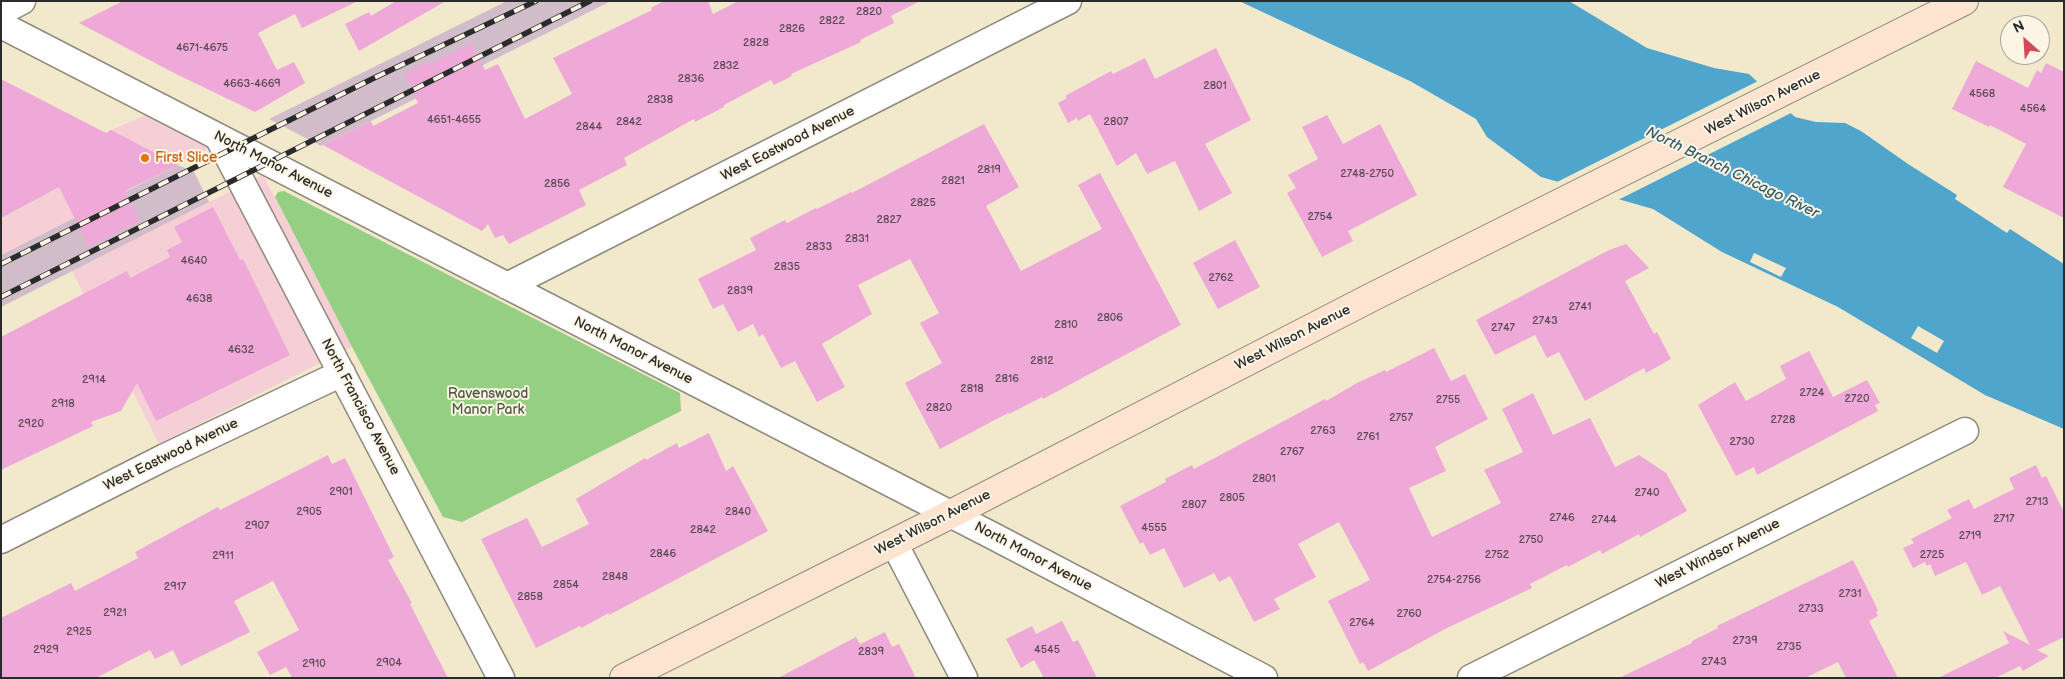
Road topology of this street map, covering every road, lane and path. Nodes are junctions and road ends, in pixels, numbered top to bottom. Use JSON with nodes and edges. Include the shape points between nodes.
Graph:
{"nodes":[{"id":1,"x":22,"y":1,"type":"edge"},
{"id":2,"x":1068,"y":1,"type":"edge"},
{"id":3,"x":1964,"y":1,"type":"edge"},
{"id":4,"x":1,"y":12,"type":"edge"},
{"id":5,"x":1,"y":25,"type":"edge"},
{"id":6,"x":218,"y":137,"type":"junction"},
{"id":7,"x":507,"y":286,"type":"junction"},
{"id":8,"x":342,"y":372,"type":"junction"},
{"id":9,"x":1965,"y":431,"type":"dead end"},
{"id":10,"x":951,"y":514,"type":"junction"},
{"id":11,"x":1,"y":540,"type":"edge"},
{"id":12,"x":894,"y":543,"type":"junction"},
{"id":13,"x":501,"y":678,"type":"edge"},
{"id":14,"x":624,"y":678,"type":"edge"},
{"id":15,"x":964,"y":678,"type":"edge"},
{"id":16,"x":1264,"y":678,"type":"edge"},
{"id":17,"x":1471,"y":678,"type":"edge"}],
"edges":[{"from":1,"to":4,"type":"street"},
{"from":2,"to":7,"type":"street","name":"West Eastwood Avenue"},
{"from":3,"to":10,"type":"street","name":"West Wilson Avenue","via":[[1363,302]]},
{"from":5,"to":6,"type":"street","name":"North Manor Avenue"},
{"from":6,"to":7,"type":"street","name":"North Manor Avenue"},
{"from":6,"to":8,"type":"street","name":"North Francisco Avenue"},
{"from":7,"to":10,"type":"street","name":"North Manor Avenue"},
{"from":8,"to":11,"type":"street","name":"West Eastwood Avenue"},
{"from":8,"to":13,"type":"street","name":"North Francisco Avenue"},
{"from":9,"to":17,"type":"street","name":"West Windsor Avenue"},
{"from":10,"to":12,"type":"street","name":"West Wilson Avenue"},
{"from":10,"to":16,"type":"street","name":"North Manor Avenue"},
{"from":12,"to":14,"type":"street","name":"West Wilson Avenue"},
{"from":12,"to":15,"type":"street"}]}
